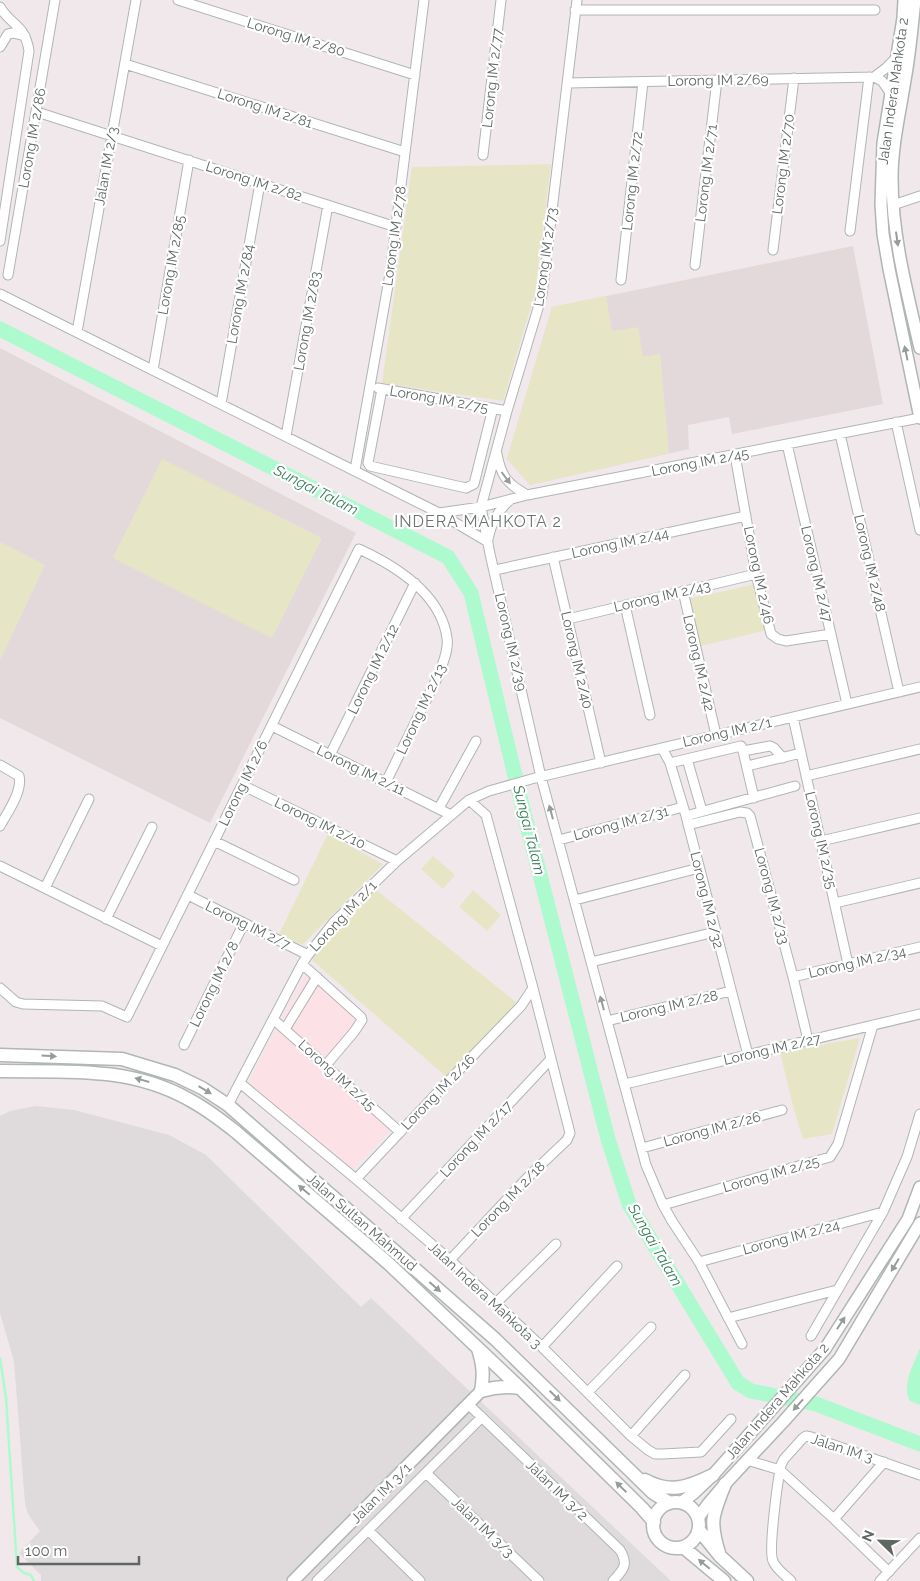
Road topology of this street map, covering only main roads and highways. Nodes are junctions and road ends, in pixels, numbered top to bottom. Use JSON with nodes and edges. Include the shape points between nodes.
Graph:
{"nodes":[{"id":1,"x":0,"y":1055,"type":"edge"},
{"id":2,"x":0,"y":1071,"type":"edge"},
{"id":3,"x":477,"y":1346,"type":"junction"},
{"id":4,"x":520,"y":1388,"type":"junction"},
{"id":5,"x":713,"y":1475,"type":"road end"},
{"id":6,"x":638,"y":1477,"type":"junction"},
{"id":7,"x":725,"y":1484,"type":"road end"},
{"id":8,"x":676,"y":1503,"type":"junction"},
{"id":9,"x":654,"y":1522,"type":"junction"},
{"id":10,"x":698,"y":1524,"type":"junction"},
{"id":11,"x":683,"y":1547,"type":"junction"},
{"id":12,"x":720,"y":1556,"type":"junction"},
{"id":13,"x":724,"y":1581,"type":"edge"},
{"id":14,"x":747,"y":1581,"type":"edge"}],
"edges":[{"from":1,"to":6,"type":"main road","name":"Jalan Sultan Mahmud","one_way":true,"via":[[122,1059],[174,1074],[228,1105],[495,1339]]},
{"from":3,"to":2,"type":"main road","name":"Jalan Sultan Mahmud","one_way":true,"via":[[388,1263],[236,1132],[189,1099],[147,1082],[101,1072]]},
{"from":3,"to":4,"type":"main road","name":"Jalan Sultan Mahmud"},
{"from":3,"to":4,"type":"main road","via":[[484,1374],[481,1391]]},
{"from":9,"to":4,"type":"main road","name":"Jalan Sultan Mahmud","one_way":true},
{"from":5,"to":6,"type":"main road","via":[[682,1488],[667,1488]]},
{"from":6,"to":8,"type":"main road","name":"Jalan Sultan Mahmud","via":[[653,1493]]},
{"from":7,"to":12,"type":"main road","via":[[714,1511],[712,1527]]},
{"from":8,"to":9,"type":"main road","via":[[659,1510]]},
{"from":8,"to":10,"type":"main road","via":[[695,1511]]},
{"from":9,"to":11,"type":"main road","via":[[654,1530],[662,1543]]},
{"from":10,"to":11,"type":"main road","via":[[696,1537]]},
{"from":10,"to":12,"type":"main road"},
{"from":13,"to":11,"type":"main road","one_way":true},
{"from":12,"to":14,"type":"main road"}]}
